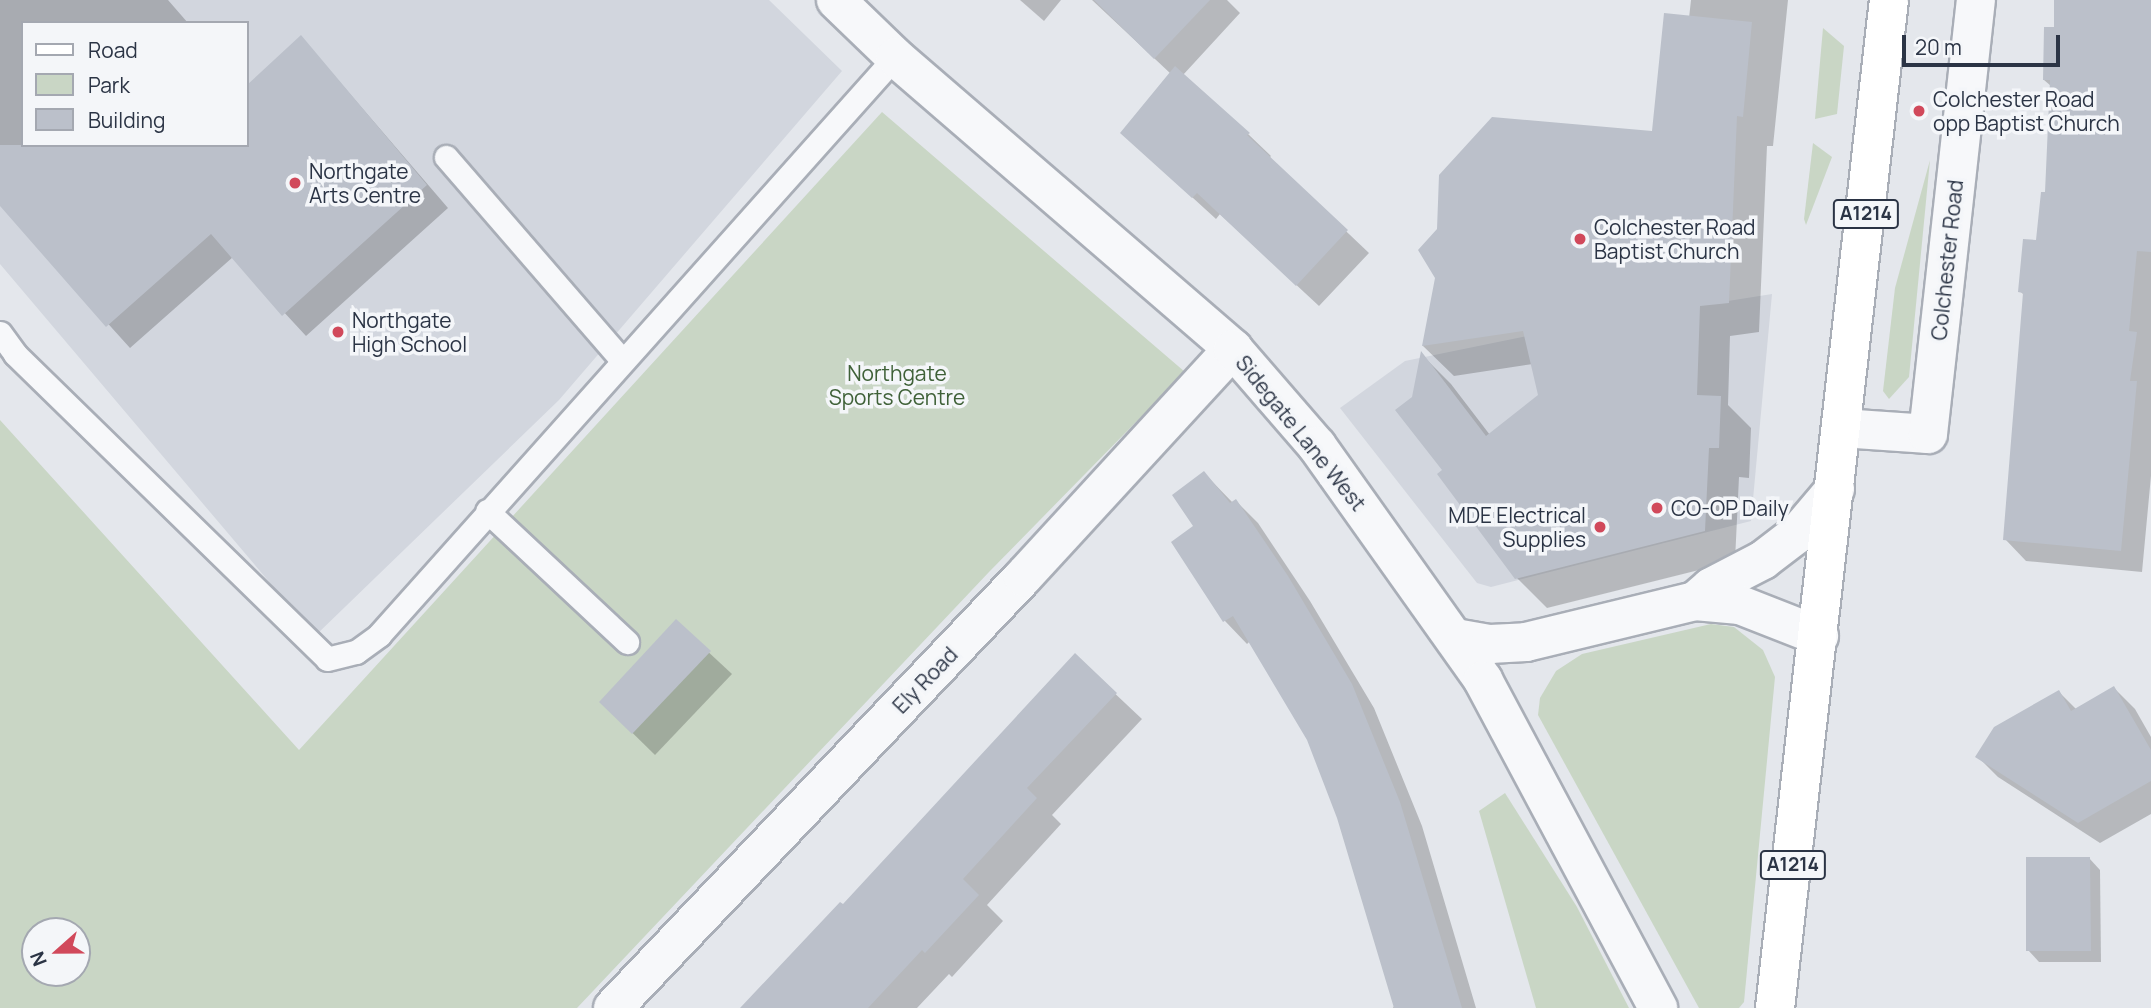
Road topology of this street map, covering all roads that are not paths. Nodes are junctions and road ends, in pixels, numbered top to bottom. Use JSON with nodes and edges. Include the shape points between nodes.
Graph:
{"nodes":[{"id":1,"x":836,"y":0,"type":"edge"},
{"id":2,"x":1889,"y":0,"type":"edge"},
{"id":3,"x":1976,"y":0,"type":"edge"},
{"id":4,"x":895,"y":57,"type":"junction"},
{"id":5,"x":446,"y":157,"type":"dead end"},
{"id":6,"x":0,"y":333,"type":"edge"},
{"id":7,"x":1233,"y":349,"type":"junction"},
{"id":8,"x":624,"y":361,"type":"junction"},
{"id":9,"x":1842,"y":428,"type":"junction"},
{"id":10,"x":1835,"y":489,"type":"junction"},
{"id":11,"x":487,"y":511,"type":"junction"},
{"id":12,"x":1695,"y":601,"type":"junction"},
{"id":13,"x":1819,"y":636,"type":"junction"},
{"id":14,"x":1455,"y":638,"type":"junction"},
{"id":15,"x":628,"y":642,"type":"dead end"},
{"id":16,"x":613,"y":1008,"type":"edge"},
{"id":17,"x":1658,"y":1008,"type":"edge"},
{"id":18,"x":1775,"y":1008,"type":"edge"}],
"edges":[{"from":1,"to":4,"type":"street","name":"Sidegate Lane West"},
{"from":2,"to":9,"type":"main road","number":"A1214"},
{"from":3,"to":9,"type":"street","name":"Colchester Road","via":[[1928,434]]},
{"from":4,"to":7,"type":"street","name":"Sidegate Lane West"},
{"from":4,"to":8,"type":"lane"},
{"from":5,"to":8,"type":"lane"},
{"from":6,"to":11,"type":"lane","via":[[15,354],[327,659],[356,652],[379,635]]},
{"from":7,"to":14,"type":"street","name":"Sidegate Lane West","via":[[1332,464]]},
{"from":7,"to":16,"type":"street","name":"Ely Road"},
{"from":8,"to":11,"type":"lane"},
{"from":9,"to":10,"type":"main road","number":"A1214"},
{"from":10,"to":12,"type":"street","via":[[1797,534]]},
{"from":10,"to":13,"type":"main road","number":"A1214"},
{"from":11,"to":15,"type":"lane"},
{"from":12,"to":13,"type":"street","via":[[1740,605]]},
{"from":12,"to":14,"type":"street","via":[[1527,642],[1490,644]]},
{"from":13,"to":18,"type":"main road","number":"A1214"},
{"from":14,"to":17,"type":"street","name":"Sidegate Lane West","via":[[1489,690]]}]}
